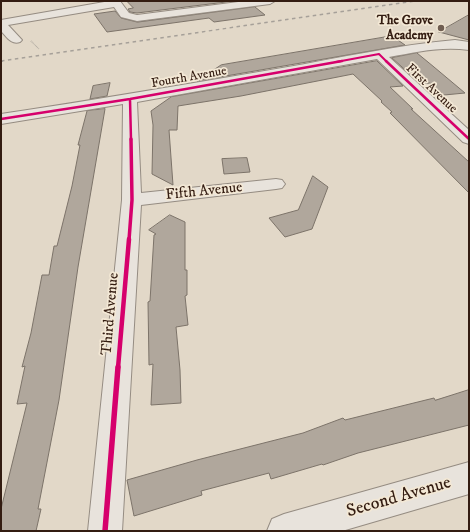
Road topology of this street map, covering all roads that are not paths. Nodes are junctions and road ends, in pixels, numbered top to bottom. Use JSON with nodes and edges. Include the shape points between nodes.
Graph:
{"nodes":[{"id":1,"x":270,"y":1,"type":"edge"},
{"id":2,"x":116,"y":3,"type":"edge"},
{"id":3,"x":1,"y":24,"type":"edge"},
{"id":4,"x":16,"y":40,"type":"dead end"},
{"id":5,"x":444,"y":45,"type":"junction"},
{"id":6,"x":469,"y":46,"type":"edge"},
{"id":7,"x":379,"y":54,"type":"junction"},
{"id":8,"x":469,"y":58,"type":"edge"},
{"id":9,"x":130,"y":99,"type":"junction"},
{"id":10,"x":1,"y":119,"type":"edge"},
{"id":11,"x":469,"y":139,"type":"edge"},
{"id":12,"x":276,"y":184,"type":"dead end"},
{"id":13,"x":132,"y":200,"type":"junction"},
{"id":14,"x":469,"y":478,"type":"edge"},
{"id":15,"x":105,"y":531,"type":"edge"},
{"id":16,"x":284,"y":531,"type":"edge"}],
"edges":[{"from":1,"to":2,"type":"street","via":[[143,18],[128,16]]},
{"from":2,"to":3,"type":"street"},
{"from":3,"to":4,"type":"street"},
{"from":5,"to":6,"type":"street","name":"Fourth Avenue"},
{"from":5,"to":7,"type":"street","name":"Fourth Avenue"},
{"from":5,"to":8,"type":"street","via":[[459,48]]},
{"from":7,"to":9,"type":"street","name":"Fourth Avenue"},
{"from":7,"to":11,"type":"street","name":"First Avenue"},
{"from":9,"to":10,"type":"street","name":"Fourth Avenue"},
{"from":9,"to":13,"type":"street","name":"Third Avenue"},
{"from":12,"to":13,"type":"street","name":"Fifth Avenue"},
{"from":13,"to":15,"type":"street","name":"Third Avenue"},
{"from":14,"to":16,"type":"street","name":"Second Avenue"}]}
